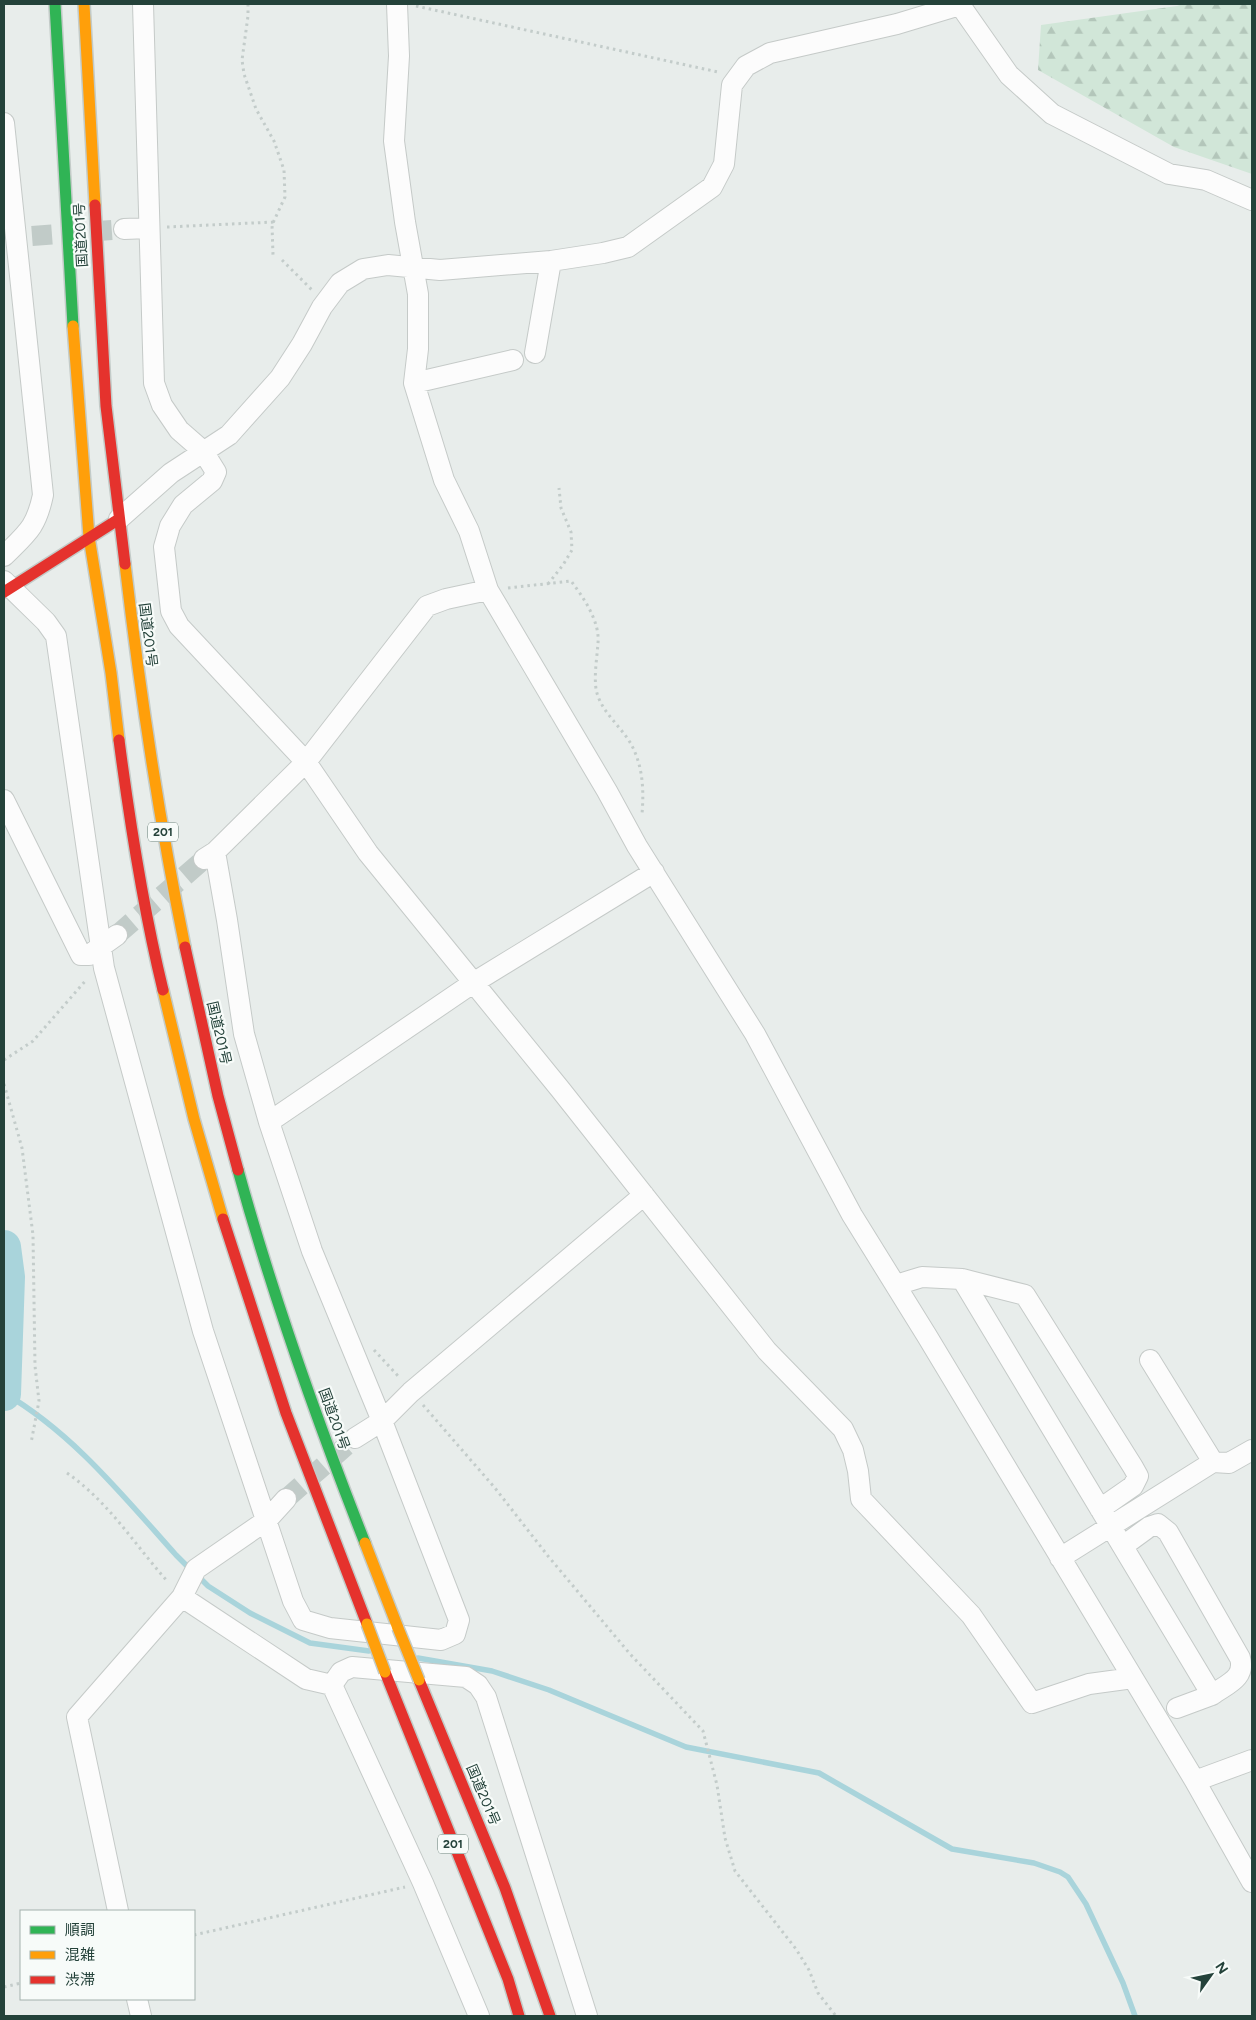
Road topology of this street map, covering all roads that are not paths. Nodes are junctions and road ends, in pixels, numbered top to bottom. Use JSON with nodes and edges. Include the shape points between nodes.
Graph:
{"nodes":[{"id":1,"x":55,"y":4,"type":"edge"},
{"id":2,"x":84,"y":4,"type":"edge"},
{"id":3,"x":143,"y":4,"type":"edge"},
{"id":4,"x":398,"y":4,"type":"edge"},
{"id":5,"x":4,"y":123,"type":"edge"},
{"id":6,"x":1252,"y":200,"type":"edge"},
{"id":7,"x":150,"y":228,"type":"junction"},
{"id":8,"x":124,"y":229,"type":"tunnel mouth"},
{"id":9,"x":551,"y":261,"type":"junction"},
{"id":10,"x":413,"y":269,"type":"junction"},
{"id":11,"x":535,"y":353,"type":"dead end"},
{"id":12,"x":513,"y":360,"type":"dead end"},
{"id":13,"x":414,"y":383,"type":"junction"},
{"id":14,"x":203,"y":451,"type":"junction"},
{"id":15,"x":119,"y":519,"type":"junction"},
{"id":16,"x":89,"y":537,"type":"junction"},
{"id":17,"x":4,"y":556,"type":"edge"},
{"id":18,"x":6,"y":587,"type":"edge"},
{"id":19,"x":488,"y":590,"type":"junction"},
{"id":20,"x":306,"y":762,"type":"junction"},
{"id":21,"x":4,"y":800,"type":"edge"},
{"id":22,"x":654,"y":872,"type":"junction"},
{"id":23,"x":117,"y":935,"type":"tunnel mouth"},
{"id":24,"x":103,"y":958,"type":"junction"},
{"id":25,"x":473,"y":983,"type":"junction"},
{"id":26,"x":269,"y":1122,"type":"junction"},
{"id":27,"x":644,"y":1195,"type":"junction"},
{"id":28,"x":962,"y":1279,"type":"junction"},
{"id":29,"x":896,"y":1285,"type":"junction"},
{"id":30,"x":1150,"y":1360,"type":"dead end"},
{"id":31,"x":382,"y":1421,"type":"junction"},
{"id":32,"x":355,"y":1438,"type":"tunnel mouth"},
{"id":33,"x":1252,"y":1450,"type":"edge"},
{"id":34,"x":1213,"y":1462,"type":"junction"},
{"id":35,"x":286,"y":1499,"type":"tunnel mouth"},
{"id":36,"x":1100,"y":1509,"type":"junction"},
{"id":37,"x":267,"y":1520,"type":"junction"},
{"id":38,"x":1111,"y":1526,"type":"junction"},
{"id":39,"x":1122,"y":1546,"type":"junction"},
{"id":40,"x":1060,"y":1558,"type":"junction"},
{"id":41,"x":184,"y":1594,"type":"junction"},
{"id":42,"x":1132,"y":1678,"type":"junction"},
{"id":43,"x":332,"y":1685,"type":"junction"},
{"id":44,"x":1212,"y":1695,"type":"junction"},
{"id":45,"x":1177,"y":1708,"type":"dead end"},
{"id":46,"x":1252,"y":1760,"type":"edge"},
{"id":47,"x":1195,"y":1781,"type":"junction"},
{"id":48,"x":1252,"y":1882,"type":"edge"},
{"id":49,"x":118,"y":1910,"type":"edge"},
{"id":50,"x":137,"y":2000,"type":"edge"},
{"id":51,"x":140,"y":2016,"type":"edge"},
{"id":52,"x":479,"y":2016,"type":"edge"},
{"id":53,"x":519,"y":2016,"type":"edge"},
{"id":54,"x":550,"y":2016,"type":"edge"},
{"id":55,"x":587,"y":2016,"type":"edge"}],
"edges":[{"from":1,"to":16,"type":"main road","name":"国道201号","number":"201","via":[[76,382]]},
{"from":2,"to":15,"type":"main road","name":"国道201号","number":"201","via":[[106,406]]},
{"from":3,"to":7,"type":"street"},
{"from":4,"to":10,"type":"street","via":[[394,141]]},
{"from":5,"to":17,"type":"street","via":[[23,236],[43,494],[39,515],[30,530]]},
{"from":6,"to":9,"type":"street","via":[[1206,180],[1169,174],[1052,114],[1009,75],[960,5],[897,24],[770,53],[746,66],[732,85],[724,164],[712,187],[628,247]]},
{"from":7,"to":8,"type":"street"},
{"from":7,"to":14,"type":"street","via":[[154,383],[162,405],[179,430]]},
{"from":9,"to":10,"type":"street","via":[[440,270]]},
{"from":9,"to":11,"type":"street"},
{"from":10,"to":13,"type":"street","via":[[418,303]]},
{"from":10,"to":14,"type":"street","via":[[388,265],[363,269],[340,283],[324,303],[280,378],[228,436]]},
{"from":12,"to":13,"type":"street"},
{"from":13,"to":19,"type":"street","via":[[444,480],[468,532]]},
{"from":14,"to":15,"type":"street","via":[[170,473]]},
{"from":14,"to":20,"type":"street","via":[[216,472],[212,481],[182,505],[170,526],[164,547],[171,611],[178,626]]},
{"from":15,"to":16,"type":"main road"},
{"from":15,"to":54,"type":"main road","name":"国道201号","number":"201","bridge":true,"via":[[137,666],[169,866],[218,1096],[254,1227],[341,1482],[505,1887]]},
{"from":16,"to":18,"type":"main road"},
{"from":16,"to":53,"type":"main road","name":"国道201号","number":"201","bridge":true,"via":[[111,673],[128,810],[155,958],[194,1119],[231,1248],[286,1414],[508,1979]]},
{"from":18,"to":24,"type":"street","via":[[46,622],[56,636]]},
{"from":19,"to":20,"type":"street","via":[[427,606]]},
{"from":19,"to":22,"type":"street"},
{"from":20,"to":25,"type":"street","via":[[368,852]]},
{"from":20,"to":26,"type":"street","via":[[209,856],[227,920],[244,1034]]},
{"from":21,"to":24,"type":"street","via":[[81,955]]},
{"from":22,"to":25,"type":"street"},
{"from":22,"to":29,"type":"street","via":[[755,1034],[852,1215]]},
{"from":23,"to":24,"type":"street"},
{"from":24,"to":37,"type":"street","via":[[203,1331]]},
{"from":25,"to":26,"type":"street"},
{"from":25,"to":27,"type":"street"},
{"from":26,"to":31,"type":"street","via":[[315,1260]]},
{"from":27,"to":31,"type":"street","via":[[411,1392]]},
{"from":27,"to":42,"type":"street","via":[[767,1352],[843,1429],[853,1450],[861,1499],[971,1615],[1032,1703],[1089,1684]]},
{"from":28,"to":29,"type":"street","via":[[922,1277]]},
{"from":28,"to":36,"type":"street"},
{"from":28,"to":36,"type":"street","via":[[1025,1295],[1133,1467],[1138,1476],[1132,1486]]},
{"from":29,"to":40,"type":"street"},
{"from":30,"to":34,"type":"street"},
{"from":31,"to":32,"type":"street"},
{"from":31,"to":37,"type":"street","via":[[459,1620],[455,1634],[441,1640],[330,1628],[303,1620],[293,1601]]},
{"from":33,"to":34,"type":"street","via":[[1230,1463]]},
{"from":34,"to":38,"type":"street"},
{"from":35,"to":37,"type":"street"},
{"from":36,"to":38,"type":"street"},
{"from":37,"to":41,"type":"street","via":[[196,1569]]},
{"from":38,"to":39,"type":"street"},
{"from":38,"to":40,"type":"street"},
{"from":39,"to":44,"type":"street"},
{"from":39,"to":44,"type":"street","via":[[1158,1524],[1168,1532],[1243,1667],[1240,1674]]},
{"from":40,"to":42,"type":"street"},
{"from":41,"to":43,"type":"street","via":[[306,1679]]},
{"from":41,"to":49,"type":"street","via":[[77,1717]]},
{"from":42,"to":47,"type":"street"},
{"from":43,"to":52,"type":"street","via":[[423,1883]]},
{"from":43,"to":55,"type":"street","via":[[340,1672],[352,1667],[466,1677],[482,1690]]},
{"from":44,"to":45,"type":"street"},
{"from":46,"to":47,"type":"street"},
{"from":47,"to":48,"type":"street"},
{"from":50,"to":51,"type":"street"}]}
